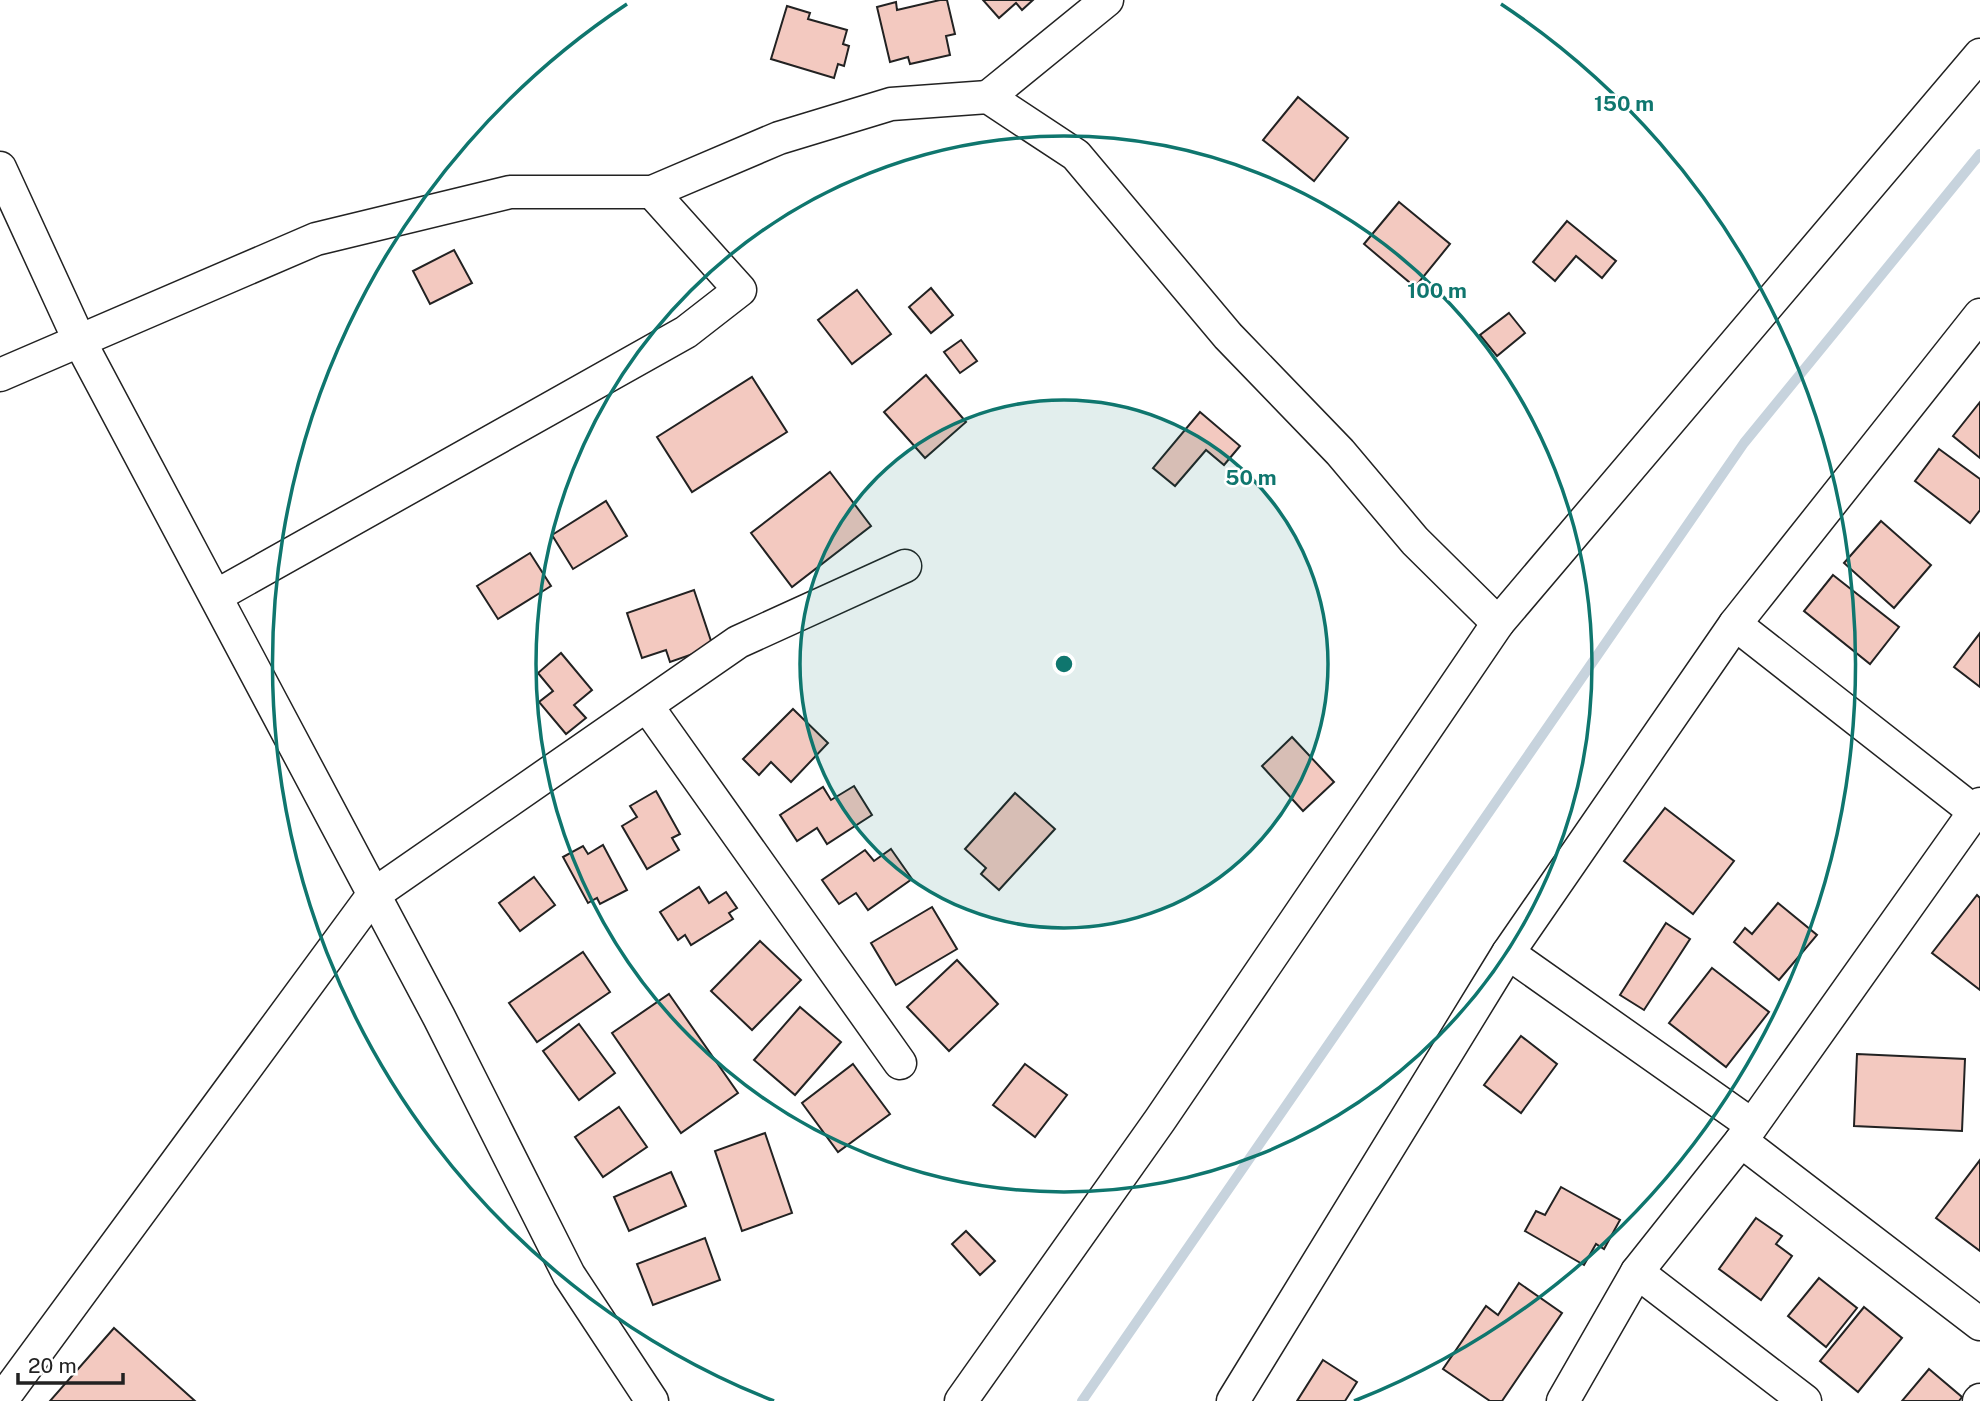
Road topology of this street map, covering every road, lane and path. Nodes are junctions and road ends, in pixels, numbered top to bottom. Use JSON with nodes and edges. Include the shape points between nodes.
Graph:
{"nodes":[{"id":1,"x":1107,"y":0,"type":"edge"},
{"id":2,"x":1980,"y":55,"type":"edge"},
{"id":3,"x":988,"y":97,"type":"junction"},
{"id":4,"x":0,"y":168,"type":"edge"},
{"id":5,"x":652,"y":191,"type":"junction"},
{"id":6,"x":1980,"y":315,"type":"edge"},
{"id":7,"x":80,"y":342,"type":"junction"},
{"id":8,"x":0,"y":375,"type":"edge"},
{"id":9,"x":905,"y":566,"type":"dead end"},
{"id":10,"x":216,"y":596,"type":"junction"},
{"id":11,"x":1498,"y":623,"type":"junction"},
{"id":12,"x":1735,"y":624,"type":"junction"},
{"id":13,"x":647,"y":706,"type":"junction"},
{"id":14,"x":1978,"y":810,"type":"edge"},
{"id":15,"x":373,"y":895,"type":"junction"},
{"id":16,"x":1508,"y":953,"type":"junction"},
{"id":17,"x":900,"y":1063,"type":"dead end"},
{"id":18,"x":1747,"y":1133,"type":"junction"},
{"id":19,"x":1637,"y":1272,"type":"junction"},
{"id":20,"x":1979,"y":1322,"type":"edge"},
{"id":21,"x":1,"y":1401,"type":"edge"},
{"id":22,"x":652,"y":1401,"type":"edge"},
{"id":23,"x":961,"y":1401,"type":"edge"},
{"id":24,"x":1233,"y":1401,"type":"edge"},
{"id":25,"x":1563,"y":1401,"type":"edge"},
{"id":26,"x":1805,"y":1401,"type":"edge"}],
"edges":[{"from":1,"to":3,"type":"street"},
{"from":2,"to":11,"type":"street"},
{"from":3,"to":5,"type":"street","via":[[891,104],[779,138]]},
{"from":3,"to":11,"type":"street","via":[[1076,155],[1228,336],[1340,452],[1415,541]]},
{"from":4,"to":7,"type":"street"},
{"from":5,"to":7,"type":"street","via":[[510,192],[316,239]]},
{"from":5,"to":10,"type":"street","via":[[740,290],[686,332]]},
{"from":6,"to":12,"type":"street"},
{"from":7,"to":8,"type":"street"},
{"from":7,"to":10,"type":"street"},
{"from":9,"to":13,"type":"street","via":[[738,642]]},
{"from":10,"to":15,"type":"street"},
{"from":11,"to":23,"type":"street","via":[[1160,1120]]},
{"from":12,"to":14,"type":"street"},
{"from":12,"to":16,"type":"street"},
{"from":13,"to":15,"type":"street"},
{"from":13,"to":17,"type":"street"},
{"from":14,"to":18,"type":"street"},
{"from":15,"to":21,"type":"street"},
{"from":15,"to":22,"type":"street","via":[[569,1275]]},
{"from":16,"to":18,"type":"street"},
{"from":16,"to":24,"type":"street"},
{"from":18,"to":19,"type":"street"},
{"from":18,"to":20,"type":"street"},
{"from":19,"to":25,"type":"street"},
{"from":19,"to":26,"type":"street"}]}
